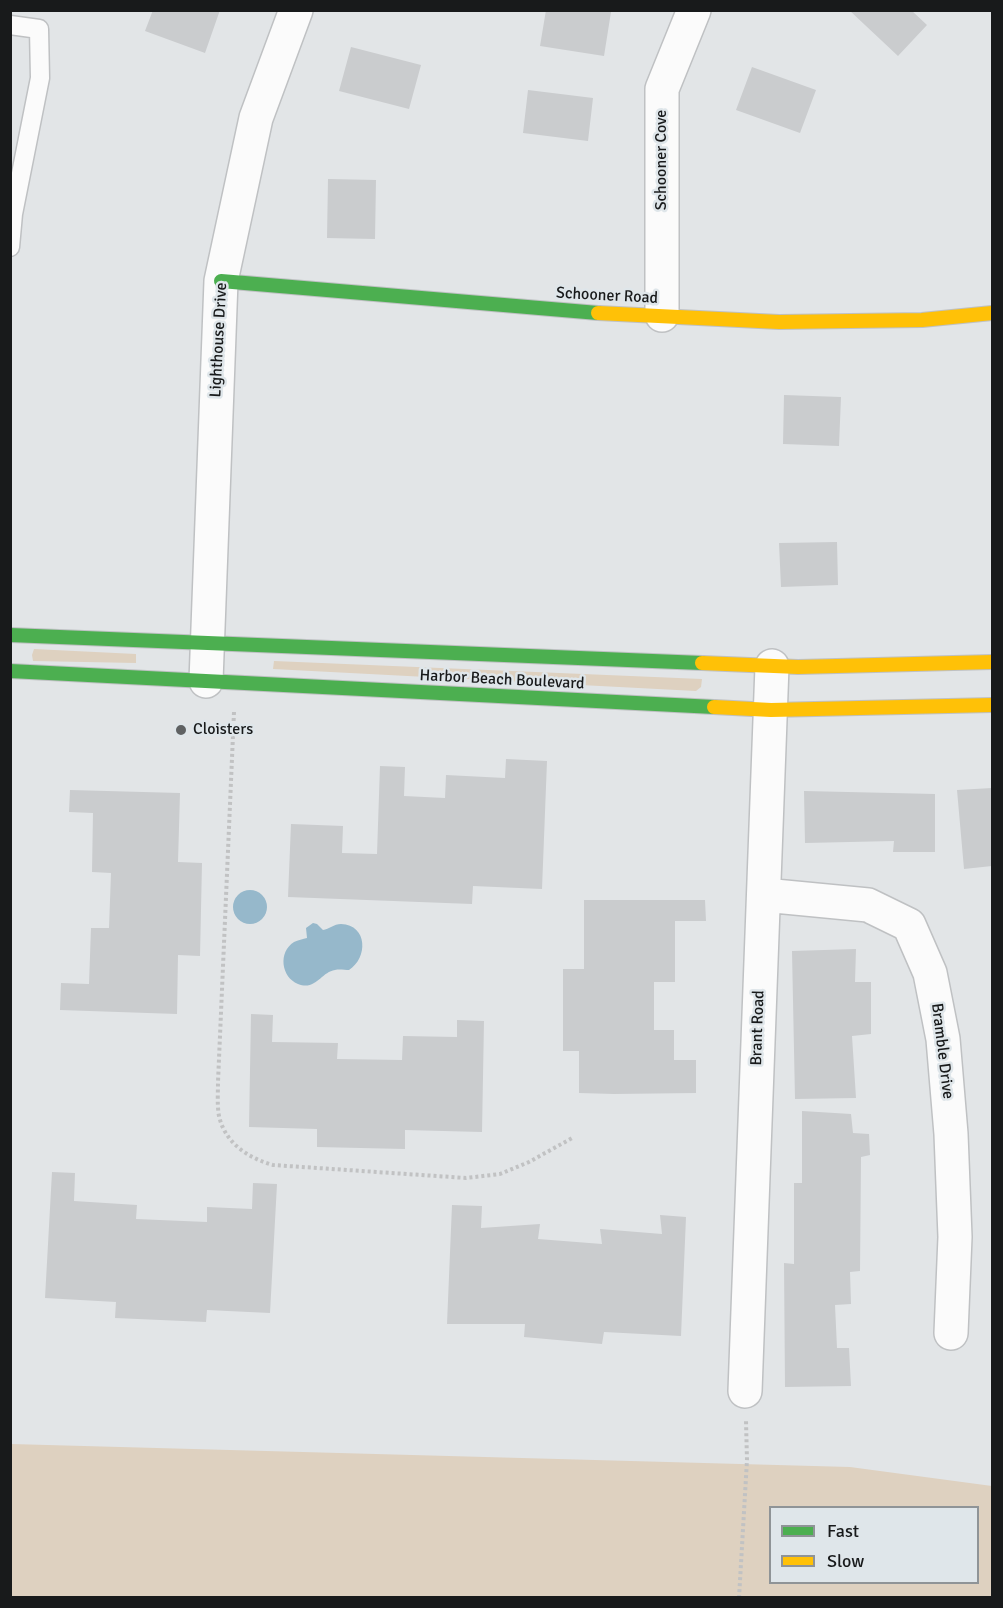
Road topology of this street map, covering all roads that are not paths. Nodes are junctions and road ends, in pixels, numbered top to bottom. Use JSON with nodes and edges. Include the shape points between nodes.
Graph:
{"nodes":[{"id":1,"x":296,"y":10,"type":"edge"},
{"id":2,"x":694,"y":10,"type":"edge"},
{"id":3,"x":10,"y":25,"type":"edge"},
{"id":4,"x":10,"y":247,"type":"edge"},
{"id":5,"x":221,"y":281,"type":"junction"},
{"id":6,"x":993,"y":313,"type":"edge"},
{"id":7,"x":662,"y":315,"type":"junction"},
{"id":8,"x":10,"y":635,"type":"edge"},
{"id":9,"x":207,"y":643,"type":"junction"},
{"id":10,"x":993,"y":662,"type":"edge"},
{"id":11,"x":772,"y":666,"type":"junction"},
{"id":12,"x":10,"y":671,"type":"edge"},
{"id":13,"x":221,"y":682,"type":"junction"},
{"id":14,"x":993,"y":705,"type":"edge"},
{"id":15,"x":771,"y":710,"type":"junction"},
{"id":16,"x":764,"y":895,"type":"junction"},
{"id":17,"x":951,"y":1333,"type":"dead end"},
{"id":18,"x":745,"y":1391,"type":"road end"}],
"edges":[{"from":1,"to":5,"type":"street","name":"Lighthouse Drive","via":[[256,118]]},
{"from":2,"to":7,"type":"street","name":"Schooner Cove","via":[[662,89]]},
{"from":3,"to":4,"type":"lane","via":[[39,29],[40,78]]},
{"from":5,"to":7,"type":"street","name":"Schooner Road","via":[[567,311]]},
{"from":5,"to":9,"type":"street","name":"Lighthouse Drive"},
{"from":6,"to":7,"type":"street","name":"Schooner Road","via":[[922,320],[791,321]]},
{"from":8,"to":9,"type":"street","name":"Harbor Beach Boulevard"},
{"from":9,"to":11,"type":"street","name":"Harbor Beach Boulevard"},
{"from":9,"to":13,"type":"street","name":"Lighthouse Drive"},
{"from":10,"to":11,"type":"street","name":"Harbor Beach Boulevard"},
{"from":11,"to":15,"type":"street","name":"Brant Road"},
{"from":12,"to":13,"type":"street","name":"Harbor Beach Boulevard"},
{"from":13,"to":15,"type":"street","name":"Harbor Beach Boulevard"},
{"from":14,"to":15,"type":"street","name":"Harbor Beach Boulevard"},
{"from":15,"to":16,"type":"street","name":"Brant Road"},
{"from":16,"to":17,"type":"street","name":"Bramble Drive","via":[[868,904],[909,925],[930,973],[943,1039],[951,1134],[955,1237]]},
{"from":16,"to":18,"type":"street","name":"Brant Road"}]}
